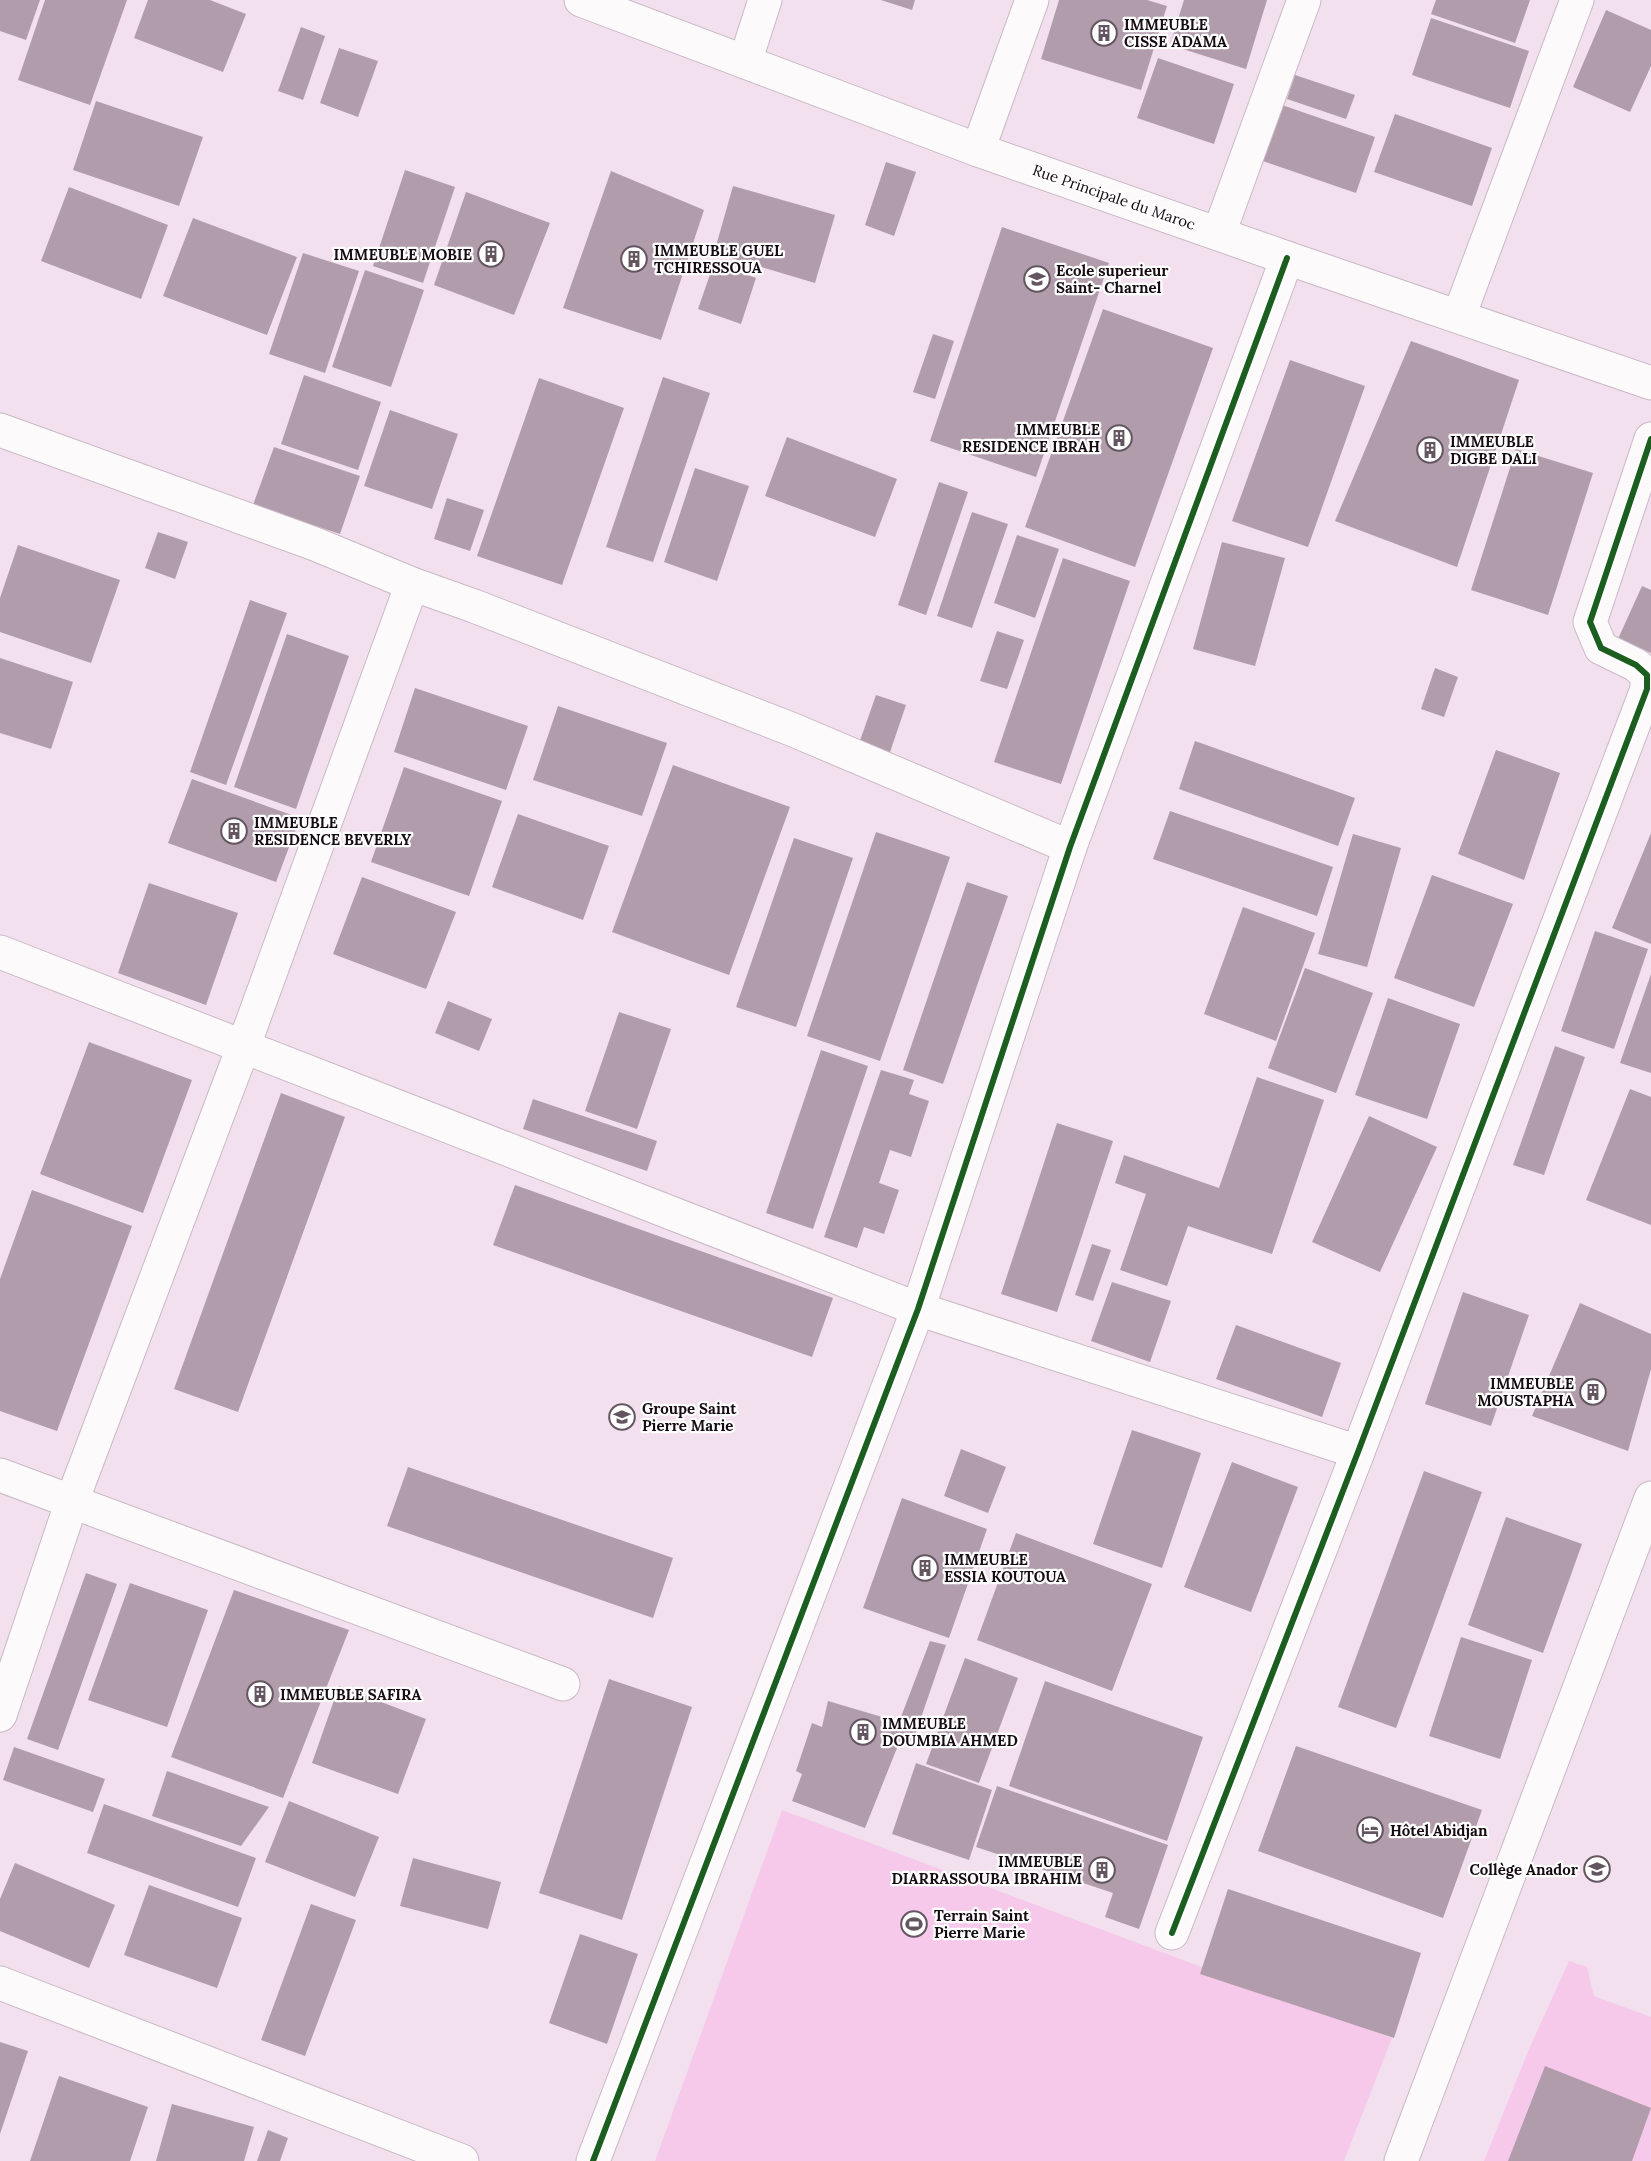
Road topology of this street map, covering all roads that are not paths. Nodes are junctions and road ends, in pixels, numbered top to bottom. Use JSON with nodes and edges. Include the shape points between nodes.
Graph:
{"nodes":[{"id":1,"x":581,"y":0,"type":"edge"},
{"id":2,"x":765,"y":0,"type":"edge"},
{"id":3,"x":1032,"y":0,"type":"edge"},
{"id":4,"x":1304,"y":0,"type":"edge"},
{"id":5,"x":1577,"y":0,"type":"edge"},
{"id":6,"x":745,"y":62,"type":"junction"},
{"id":7,"x":978,"y":150,"type":"junction"},
{"id":8,"x":1219,"y":233,"type":"junction"},
{"id":9,"x":1287,"y":258,"type":"junction"},
{"id":10,"x":1459,"y":316,"type":"junction"},
{"id":11,"x":1651,"y":383,"type":"edge"},
{"id":12,"x":0,"y":430,"type":"edge"},
{"id":13,"x":1651,"y":439,"type":"edge"},
{"id":14,"x":412,"y":584,"type":"junction"},
{"id":15,"x":1070,"y":847,"type":"junction"},
{"id":16,"x":0,"y":952,"type":"edge"},
{"id":17,"x":244,"y":1045,"type":"junction"},
{"id":18,"x":918,"y":1309,"type":"junction"},
{"id":19,"x":1358,"y":1452,"type":"junction"},
{"id":20,"x":0,"y":1474,"type":"edge"},
{"id":21,"x":1651,"y":1498,"type":"edge"},
{"id":22,"x":72,"y":1501,"type":"junction"},
{"id":23,"x":563,"y":1684,"type":"dead end"},
{"id":24,"x":0,"y":1715,"type":"edge"},
{"id":25,"x":1172,"y":1933,"type":"dead end"},
{"id":26,"x":0,"y":1983,"type":"edge"},
{"id":27,"x":462,"y":2161,"type":"edge"},
{"id":28,"x":594,"y":2161,"type":"edge"},
{"id":29,"x":1401,"y":2161,"type":"edge"}],
"edges":[{"from":1,"to":6,"type":"street","name":"Rue Principale du Maroc"},
{"from":2,"to":6,"type":"street"},
{"from":3,"to":7,"type":"street"},
{"from":4,"to":8,"type":"street"},
{"from":5,"to":10,"type":"street"},
{"from":6,"to":7,"type":"street","name":"Rue Principale du Maroc"},
{"from":7,"to":8,"type":"street","name":"Rue Principale du Maroc"},
{"from":8,"to":9,"type":"street","name":"Rue Principale du Maroc"},
{"from":9,"to":10,"type":"street","name":"Rue Principale du Maroc"},
{"from":9,"to":15,"type":"street"},
{"from":10,"to":11,"type":"street","name":"Rue Principale du Maroc"},
{"from":12,"to":14,"type":"street","via":[[315,544]]},
{"from":13,"to":19,"type":"street","via":[[1590,622],[1601,648],[1636,665],[1647,675],[1647,689]]},
{"from":14,"to":15,"type":"street","via":[[791,729]]},
{"from":14,"to":17,"type":"street"},
{"from":15,"to":18,"type":"street"},
{"from":16,"to":17,"type":"street"},
{"from":17,"to":18,"type":"street"},
{"from":17,"to":22,"type":"street"},
{"from":18,"to":19,"type":"street"},
{"from":18,"to":28,"type":"street"},
{"from":19,"to":25,"type":"street"},
{"from":20,"to":22,"type":"street"},
{"from":21,"to":29,"type":"street"},
{"from":22,"to":23,"type":"street"},
{"from":22,"to":24,"type":"street"},
{"from":26,"to":27,"type":"street"}]}
